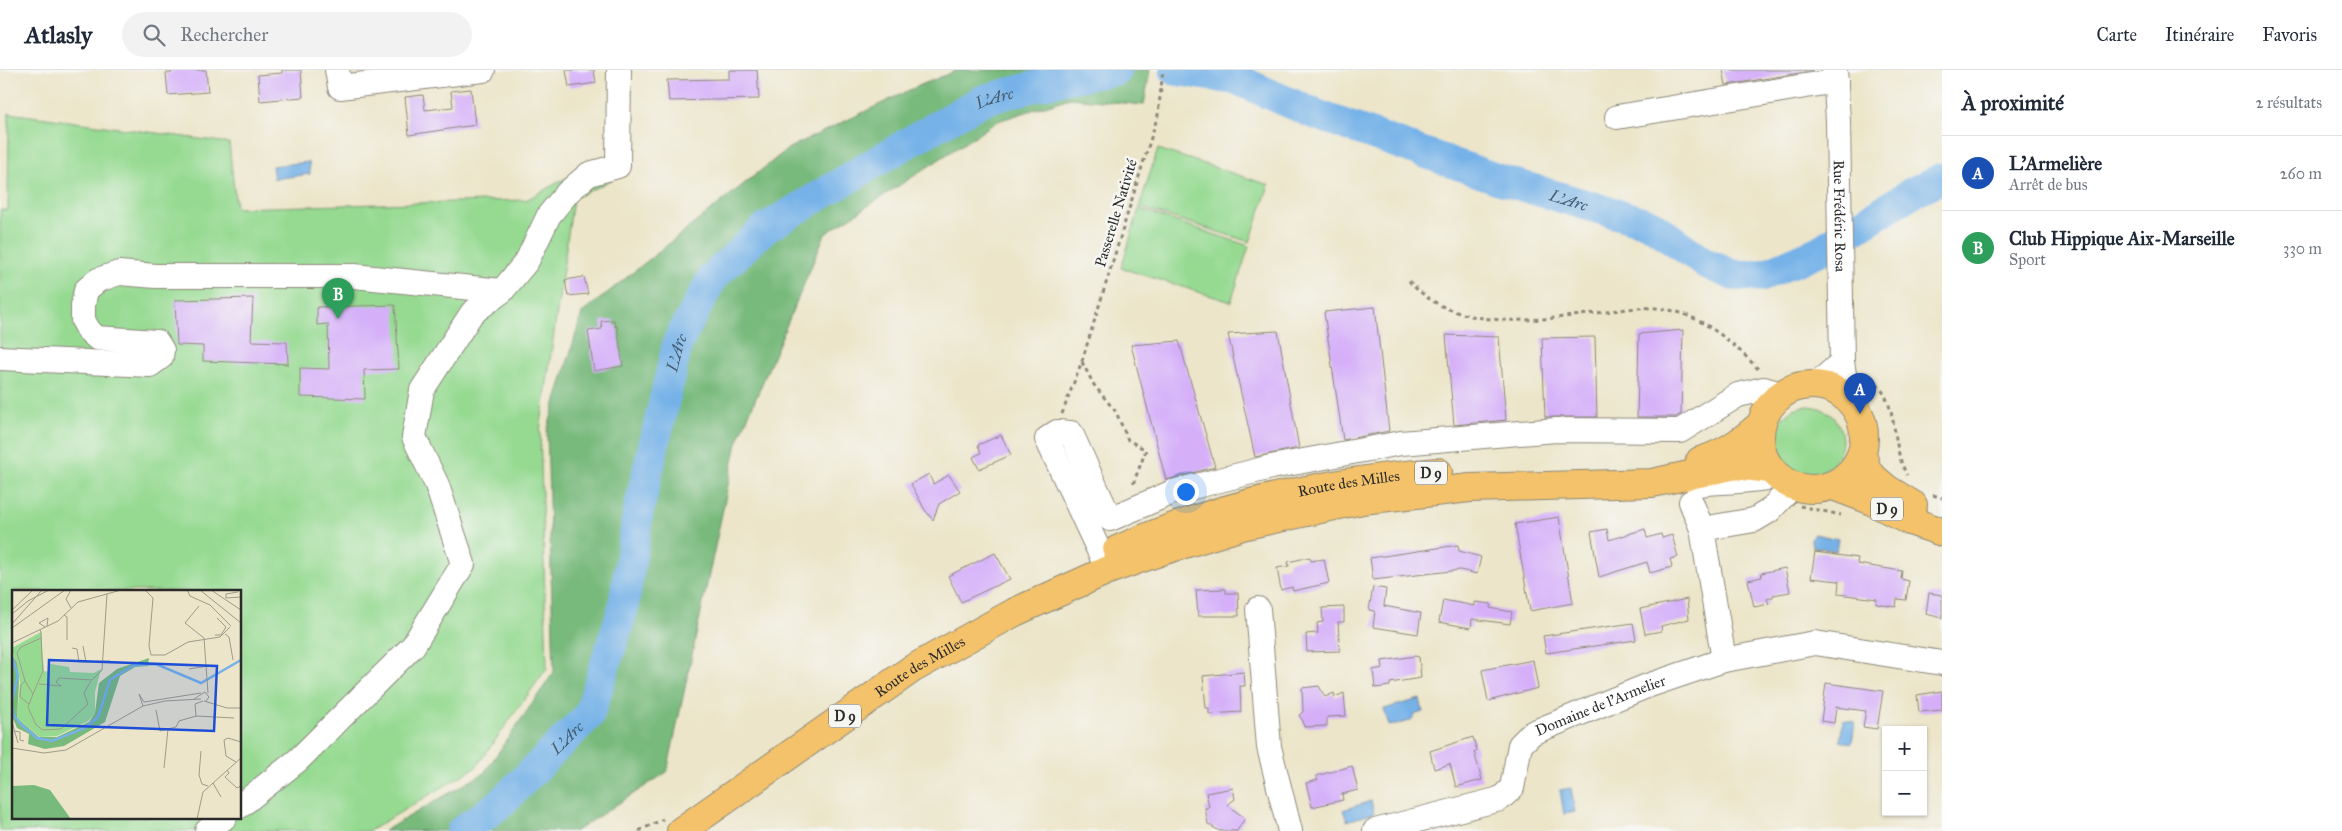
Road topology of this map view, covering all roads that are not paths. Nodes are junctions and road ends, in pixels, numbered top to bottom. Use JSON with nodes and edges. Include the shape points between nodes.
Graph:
{"nodes":[{"id":1,"x":483,"y":70,"type":"edge"},
{"id":2,"x":619,"y":70,"type":"edge"},
{"id":3,"x":428,"y":73,"type":"edge"},
{"id":4,"x":1836,"y":75,"type":"edge"},
{"id":5,"x":339,"y":79,"type":"edge"},
{"id":6,"x":1617,"y":117,"type":"dead end"},
{"id":7,"x":502,"y":291,"type":"junction"},
{"id":8,"x":0,"y":358,"type":"edge"},
{"id":9,"x":1848,"y":359,"type":"junction"},
{"id":10,"x":1817,"y":384,"type":"junction"},
{"id":11,"x":1773,"y":385,"type":"junction"},
{"id":12,"x":1848,"y":398,"type":"junction"},
{"id":13,"x":1760,"y":425,"type":"junction"},
{"id":14,"x":1862,"y":454,"type":"junction"},
{"id":15,"x":1781,"y":482,"type":"junction"},
{"id":16,"x":1833,"y":486,"type":"junction"},
{"id":17,"x":1691,"y":502,"type":"dead end"},
{"id":18,"x":1942,"y":516,"type":"edge"},
{"id":19,"x":1110,"y":519,"type":"junction"},
{"id":20,"x":1702,"y":529,"type":"junction"},
{"id":21,"x":1942,"y":532,"type":"edge"},
{"id":22,"x":1115,"y":559,"type":"junction"},
{"id":23,"x":1258,"y":609,"type":"dead end"},
{"id":24,"x":1724,"y":660,"type":"junction"},
{"id":25,"x":1942,"y":663,"type":"edge"},
{"id":26,"x":241,"y":805,"type":"edge"},
{"id":27,"x":224,"y":818,"type":"edge"},
{"id":28,"x":1403,"y":827,"type":"edge"},
{"id":29,"x":207,"y":831,"type":"edge"},
{"id":30,"x":681,"y":831,"type":"edge"},
{"id":31,"x":1290,"y":831,"type":"edge"},
{"id":32,"x":1375,"y":831,"type":"edge"}],
"edges":[{"from":1,"to":3,"type":"street"},
{"from":2,"to":7,"type":"street","via":[[618,166],[590,174],[568,192],[549,215],[527,262]]},
{"from":3,"to":5,"type":"street"},
{"from":4,"to":6,"type":"street"},
{"from":4,"to":9,"type":"street","name":"Rue Frédéric Rosa"},
{"from":7,"to":8,"type":"street","via":[[354,276],[156,276],[119,273],[98,280],[86,290],[83,320],[88,331],[97,338],[156,342],[162,350],[161,357],[150,365]]},
{"from":7,"to":26,"type":"street","via":[[472,313],[422,390],[414,437],[437,485],[463,564],[413,646],[298,760]]},
{"from":9,"to":10,"type":"street"},
{"from":9,"to":12,"type":"street","name":"Rue Frédéric Rosa"},
{"from":10,"to":11,"type":"main road"},
{"from":10,"to":12,"type":"main road","via":[[1833,388]]},
{"from":11,"to":13,"type":"main road"},
{"from":11,"to":19,"type":"street","via":[[1738,395],[1680,431],[1556,430],[1401,443],[1271,467],[1173,492]]},
{"from":12,"to":14,"type":"main road","via":[[1860,414],[1865,433]]},
{"from":13,"to":15,"type":"main road","via":[[1760,448]]},
{"from":13,"to":22,"type":"main road","name":"Route des Milles","number":"D 9","via":[[1739,444],[1712,457],[1684,465],[1467,470],[1369,479],[1268,498],[1184,522]]},
{"from":14,"to":16,"type":"main road","via":[[1851,472]]},
{"from":14,"to":18,"type":"main road","number":"D 9","via":[[1868,472],[1887,489],[1916,507]]},
{"from":15,"to":16,"type":"main road","via":[[1813,490]]},
{"from":15,"to":20,"type":"street","via":[[1769,511],[1754,520]]},
{"from":15,"to":22,"type":"main road","name":"Route des Milles","number":"D 9","via":[[1736,465],[1652,483],[1470,488],[1362,500],[1246,525]]},
{"from":16,"to":21,"type":"main road","number":"D 9"},
{"from":17,"to":20,"type":"street"},
{"from":19,"to":22,"type":"street"},
{"from":19,"to":22,"type":"street","via":[[1071,433],[1056,432],[1047,439]]},
{"from":20,"to":24,"type":"street"},
{"from":22,"to":30,"type":"main road","name":"Route des Milles","number":"D 9","via":[[912,669]]},
{"from":23,"to":31,"type":"street","via":[[1269,747]]},
{"from":24,"to":25,"type":"street","name":"Domaine de l'Armelier","via":[[1815,643]]},
{"from":24,"to":28,"type":"street","name":"Domaine de l'Armelier","via":[[1647,686],[1532,733],[1520,745],[1512,788],[1500,799]]},
{"from":27,"to":29,"type":"street"},
{"from":28,"to":32,"type":"street","name":"Domaine de l'Armelier"}]}
